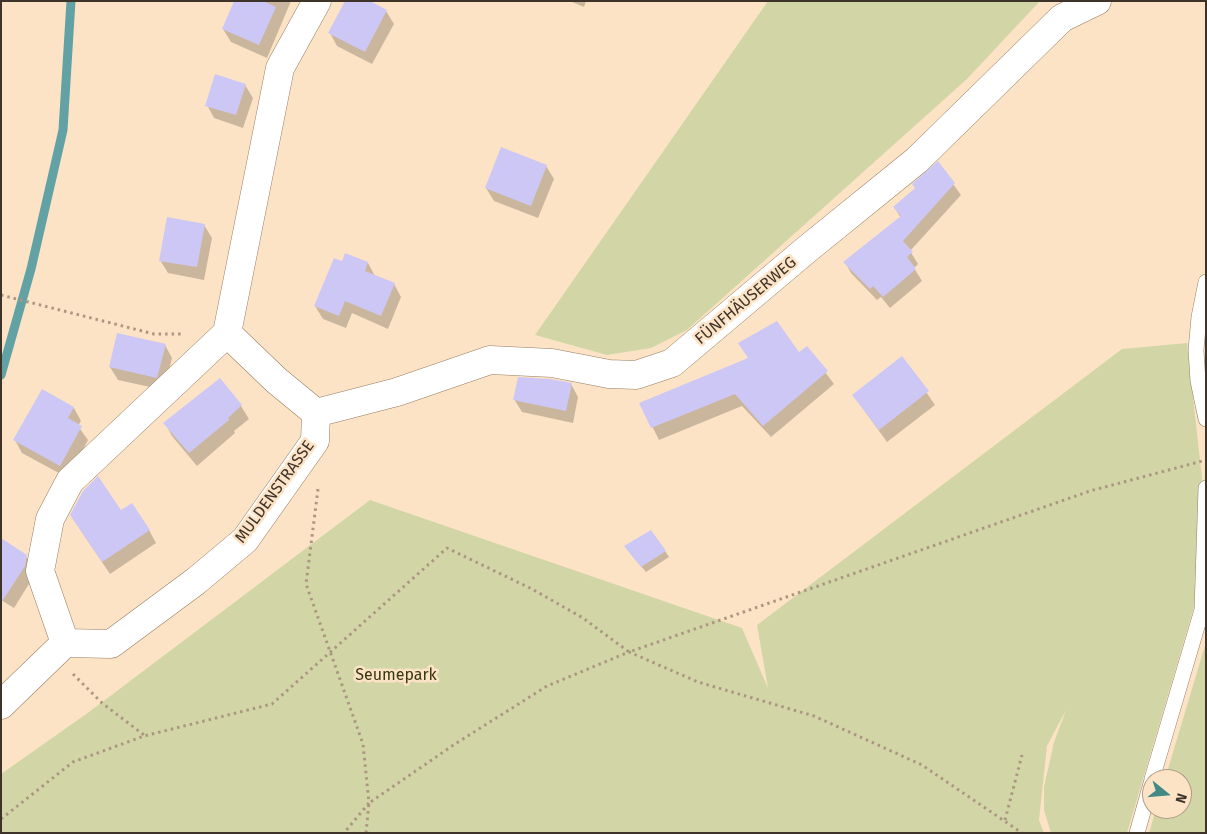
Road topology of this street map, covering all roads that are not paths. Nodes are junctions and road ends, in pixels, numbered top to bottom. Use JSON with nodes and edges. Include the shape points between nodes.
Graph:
{"nodes":[{"id":1,"x":317,"y":1,"type":"edge"},
{"id":2,"x":1097,"y":1,"type":"edge"},
{"id":3,"x":1206,"y":282,"type":"edge"},
{"id":4,"x":227,"y":333,"type":"junction"},
{"id":5,"x":316,"y":413,"type":"junction"},
{"id":6,"x":1206,"y":419,"type":"edge"},
{"id":7,"x":1206,"y":488,"type":"edge"},
{"id":8,"x":60,"y":649,"type":"junction"},
{"id":9,"x":1,"y":705,"type":"edge"},
{"id":10,"x":1155,"y":769,"type":"edge"},
{"id":11,"x":1142,"y":813,"type":"edge"},
{"id":12,"x":1136,"y":833,"type":"edge"}],
"edges":[{"from":1,"to":4,"type":"street","via":[[280,68]]},
{"from":2,"to":5,"type":"street","name":"FÜNFHÄUSERWEG","via":[[1062,18],[917,160],[672,364],[636,375],[609,374],[552,363],[490,360],[398,392]]},
{"from":3,"to":6,"type":"lane","via":[[1196,350]]},
{"from":4,"to":5,"type":"street"},
{"from":4,"to":8,"type":"street","via":[[70,481],[50,519],[40,571]]},
{"from":5,"to":8,"type":"street","name":"MULDENSTRASSE","via":[[315,441],[245,540],[112,644]]},
{"from":7,"to":10,"type":"lane","via":[[1202,610]]},
{"from":8,"to":9,"type":"street"},
{"from":11,"to":12,"type":"lane"}]}
